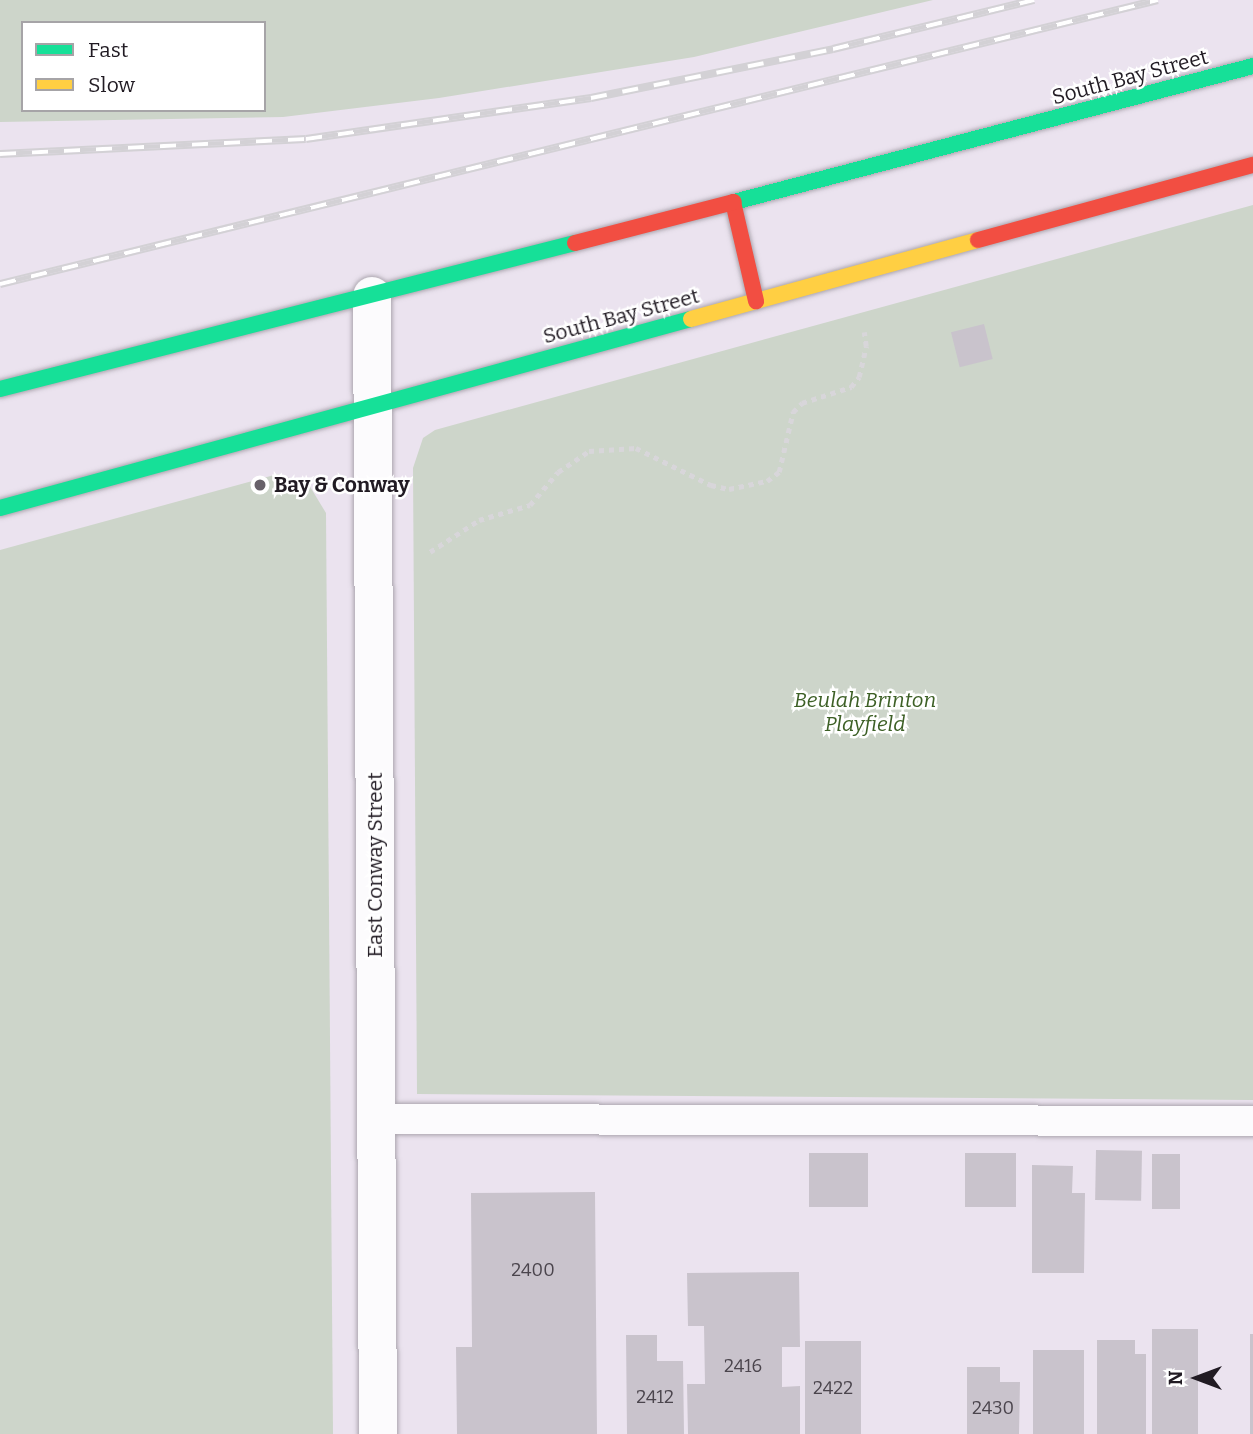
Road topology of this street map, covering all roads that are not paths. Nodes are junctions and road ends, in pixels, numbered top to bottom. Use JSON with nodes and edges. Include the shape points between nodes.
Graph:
{"nodes":[{"id":1,"x":1253,"y":66,"type":"edge"},
{"id":2,"x":1253,"y":166,"type":"edge"},
{"id":3,"x":733,"y":202,"type":"junction"},
{"id":4,"x":372,"y":296,"type":"junction"},
{"id":5,"x":756,"y":301,"type":"junction"},
{"id":6,"x":0,"y":388,"type":"edge"},
{"id":7,"x":373,"y":404,"type":"junction"},
{"id":8,"x":0,"y":508,"type":"edge"},
{"id":9,"x":376,"y":1119,"type":"junction"},
{"id":10,"x":1253,"y":1121,"type":"edge"},
{"id":11,"x":378,"y":1434,"type":"edge"}],
"edges":[{"from":1,"to":3,"type":"main road","name":"South Bay Street"},
{"from":2,"to":5,"type":"main road","name":"South Bay Street"},
{"from":3,"to":4,"type":"main road","name":"South Bay Street"},
{"from":3,"to":5,"type":"main road"},
{"from":4,"to":6,"type":"main road","name":"South Bay Street"},
{"from":4,"to":7,"type":"street","name":"East Conway Street"},
{"from":5,"to":7,"type":"main road","name":"South Bay Street"},
{"from":7,"to":8,"type":"main road","name":"South Bay Street"},
{"from":7,"to":9,"type":"street","name":"East Conway Street"},
{"from":9,"to":10,"type":"lane"},
{"from":9,"to":11,"type":"street","name":"East Conway Street"}]}
